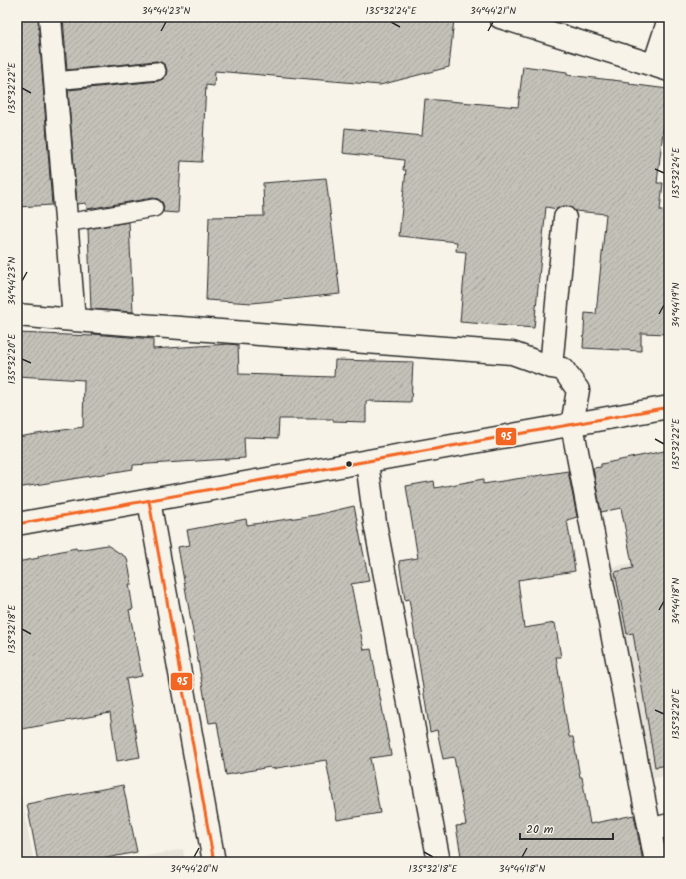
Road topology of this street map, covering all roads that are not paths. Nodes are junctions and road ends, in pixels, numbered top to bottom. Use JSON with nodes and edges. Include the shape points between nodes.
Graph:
{"nodes":[{"id":1,"x":50,"y":17,"type":"edge"},
{"id":2,"x":500,"y":17,"type":"edge"},
{"id":3,"x":669,"y":19,"type":"edge"},
{"id":4,"x":661,"y":68,"type":"edge"},
{"id":5,"x":157,"y":71,"type":"dead end"},
{"id":6,"x":55,"y":81,"type":"junction"},
{"id":7,"x":154,"y":208,"type":"dead end"},
{"id":8,"x":566,"y":218,"type":"dead end"},
{"id":9,"x":66,"y":223,"type":"junction"},
{"id":10,"x":17,"y":315,"type":"edge"},
{"id":11,"x":74,"y":320,"type":"junction"},
{"id":12,"x":551,"y":367,"type":"junction"},
{"id":13,"x":669,"y":407,"type":"edge"},
{"id":14,"x":572,"y":425,"type":"junction"},
{"id":15,"x":367,"y":462,"type":"junction"},
{"id":16,"x":149,"y":501,"type":"junction"},
{"id":17,"x":17,"y":524,"type":"edge"},
{"id":18,"x":659,"y":827,"type":"edge"},
{"id":19,"x":214,"y":862,"type":"edge"},
{"id":20,"x":439,"y":862,"type":"edge"},
{"id":21,"x":656,"y":862,"type":"edge"}],
"edges":[{"from":1,"to":6,"type":"street"},
{"from":2,"to":4,"type":"street"},
{"from":3,"to":4,"type":"street"},
{"from":5,"to":6,"type":"lane"},
{"from":6,"to":9,"type":"street"},
{"from":7,"to":9,"type":"lane"},
{"from":8,"to":12,"type":"street"},
{"from":9,"to":11,"type":"street"},
{"from":10,"to":11,"type":"street"},
{"from":11,"to":12,"type":"street","via":[[512,353]]},
{"from":12,"to":14,"type":"street","via":[[563,369],[578,390]]},
{"from":13,"to":14,"type":"street"},
{"from":14,"to":15,"type":"street"},
{"from":14,"to":18,"type":"street"},
{"from":15,"to":16,"type":"street"},
{"from":15,"to":20,"type":"street","via":[[375,523]]},
{"from":16,"to":17,"type":"street"},
{"from":16,"to":19,"type":"street"},
{"from":18,"to":21,"type":"street"}]}
